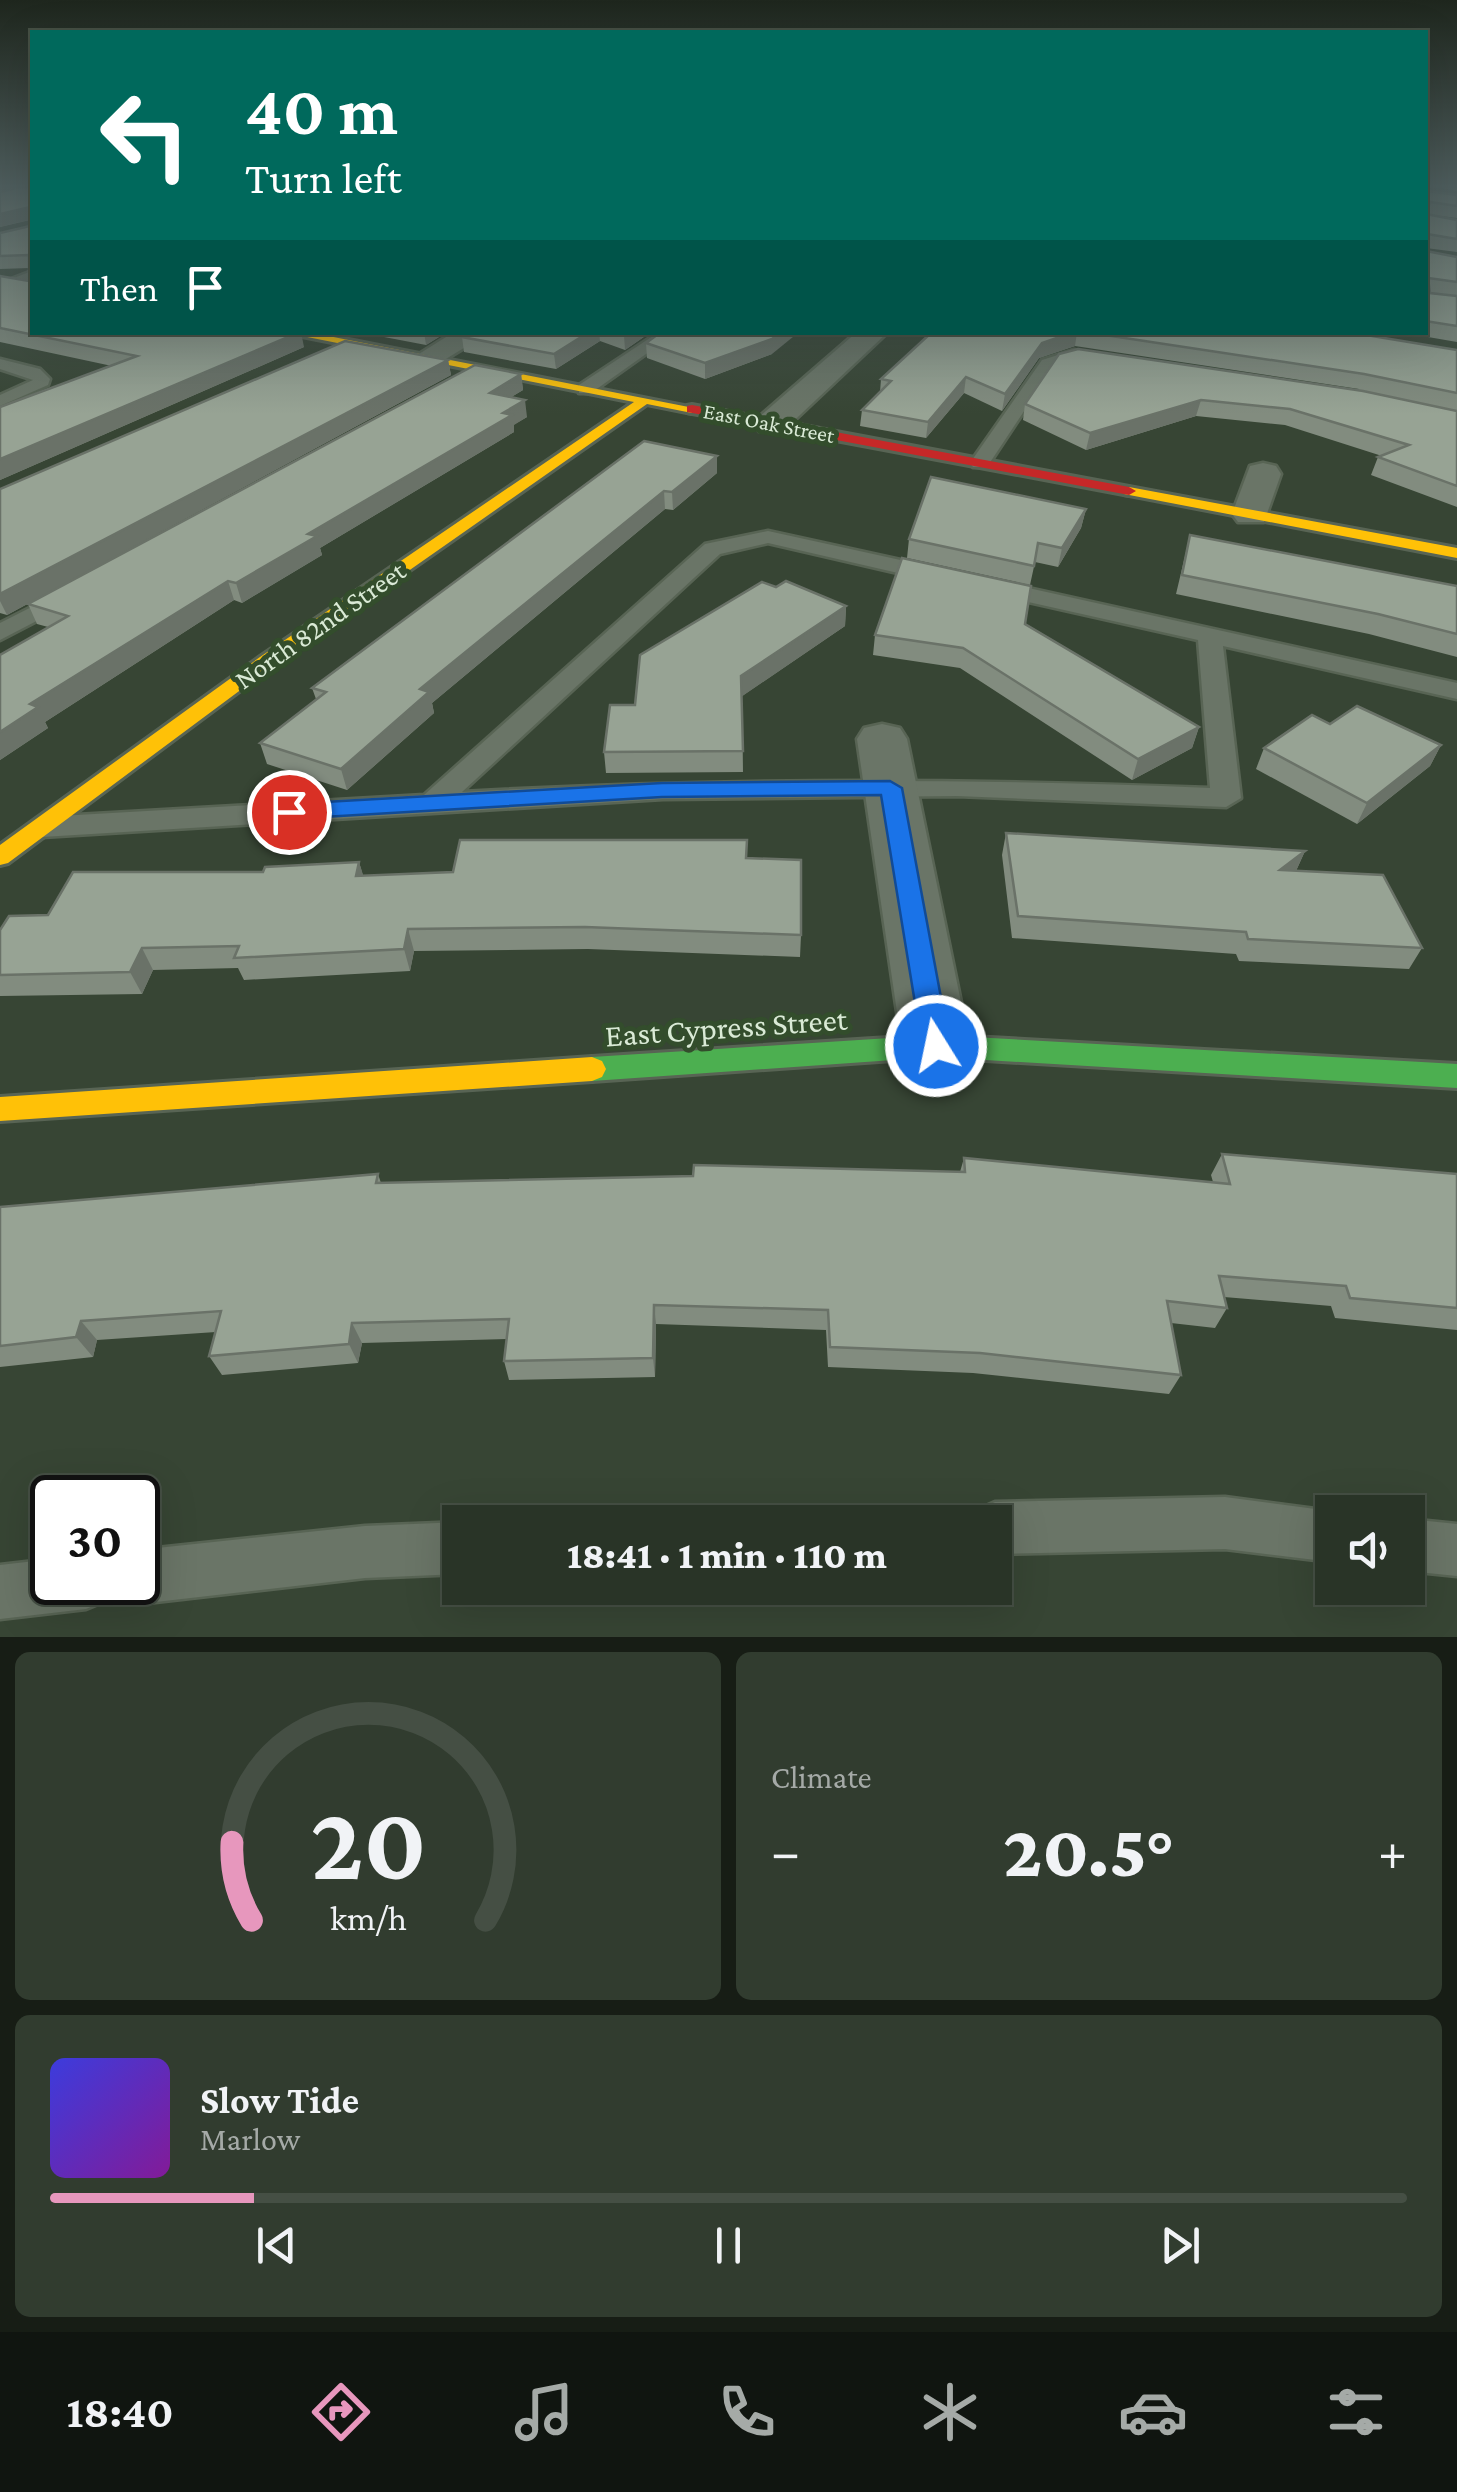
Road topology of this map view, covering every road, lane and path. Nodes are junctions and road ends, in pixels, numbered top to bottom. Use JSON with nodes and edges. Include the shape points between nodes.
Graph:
{"nodes":[{"id":1,"x":470,"y":335,"type":"edge"},
{"id":2,"x":666,"y":335,"type":"edge"},
{"id":3,"x":871,"y":335,"type":"edge"},
{"id":4,"x":344,"y":343,"type":"joint"},
{"id":5,"x":294,"y":348,"type":"edge"},
{"id":6,"x":426,"y":359,"type":"junction"},
{"id":7,"x":1112,"y":361,"type":"edge"},
{"id":8,"x":0,"y":364,"type":"edge"},
{"id":9,"x":482,"y":369,"type":"junction"},
{"id":10,"x":585,"y":389,"type":"junction"},
{"id":11,"x":444,"y":390,"type":"edge"},
{"id":12,"x":646,"y":400,"type":"junction"},
{"id":13,"x":0,"y":401,"type":"edge"},
{"id":14,"x":771,"y":424,"type":"junction"},
{"id":15,"x":980,"y":463,"type":"junction"},
{"id":16,"x":1263,"y":474,"type":"dead end"},
{"id":17,"x":1251,"y":514,"type":"junction"},
{"id":18,"x":1457,"y":553,"type":"edge"},
{"id":19,"x":85,"y":586,"type":"edge"},
{"id":20,"x":0,"y":633,"type":"edge"},
{"id":21,"x":1210,"y":636,"type":"junction"},
{"id":22,"x":1457,"y":691,"type":"edge"},
{"id":23,"x":886,"y":763,"type":"junction"},
{"id":24,"x":433,"y":803,"type":"junction"},
{"id":25,"x":39,"y":828,"type":"junction"},
{"id":26,"x":0,"y":857,"type":"edge"},
{"id":27,"x":936,"y":1046,"type":"junction"},
{"id":28,"x":1457,"y":1076,"type":"edge"},
{"id":29,"x":0,"y":1109,"type":"edge"},
{"id":30,"x":1012,"y":1528,"type":"edge"},
{"id":31,"x":1315,"y":1534,"type":"edge"},
{"id":32,"x":1425,"y":1547,"type":"edge"},
{"id":33,"x":442,"y":1549,"type":"edge"},
{"id":34,"x":1457,"y":1550,"type":"edge"},
{"id":35,"x":160,"y":1575,"type":"edge"},
{"id":36,"x":30,"y":1589,"type":"edge"},
{"id":37,"x":0,"y":1592,"type":"edge"}],
"edges":[{"from":1,"to":6,"type":"street"},
{"from":2,"to":10,"type":"lane"},
{"from":3,"to":14,"type":"street"},
{"from":4,"to":5,"type":"street"},
{"from":4,"to":6,"type":"street","name":"East Oak Street"},
{"from":6,"to":9,"type":"street","name":"East Oak Street"},
{"from":7,"to":15,"type":"lane","via":[[1074,355],[1048,363]]},
{"from":8,"to":13,"type":"lane","via":[[42,378],[40,386]]},
{"from":9,"to":10,"type":"street","name":"East Oak Street"},
{"from":9,"to":11,"type":"lane"},
{"from":10,"to":12,"type":"street","name":"East Oak Street"},
{"from":12,"to":14,"type":"street","name":"East Oak Street"},
{"from":12,"to":25,"type":"street","name":"North 82nd Street","via":[[267,661]]},
{"from":14,"to":15,"type":"street","name":"East Oak Street"},
{"from":15,"to":17,"type":"street","name":"East Oak Street"},
{"from":16,"to":17,"type":"street"},
{"from":17,"to":18,"type":"street","name":"East Oak Street"},
{"from":19,"to":20,"type":"lane"},
{"from":21,"to":22,"type":"lane"},
{"from":21,"to":23,"type":"lane","via":[[1226,798]]},
{"from":21,"to":24,"type":"lane","via":[[768,537],[713,550]]},
{"from":23,"to":24,"type":"lane","via":[[662,790]]},
{"from":23,"to":27,"type":"street"},
{"from":24,"to":25,"type":"lane"},
{"from":25,"to":26,"type":"street","name":"North 82nd Street"},
{"from":27,"to":28,"type":"street","name":"East Cypress Street"},
{"from":27,"to":29,"type":"street","name":"East Cypress Street"},
{"from":30,"to":31,"type":"lane","via":[[1225,1523]]},
{"from":32,"to":34,"type":"lane"},
{"from":33,"to":35,"type":"lane"},
{"from":36,"to":37,"type":"lane"}]}
